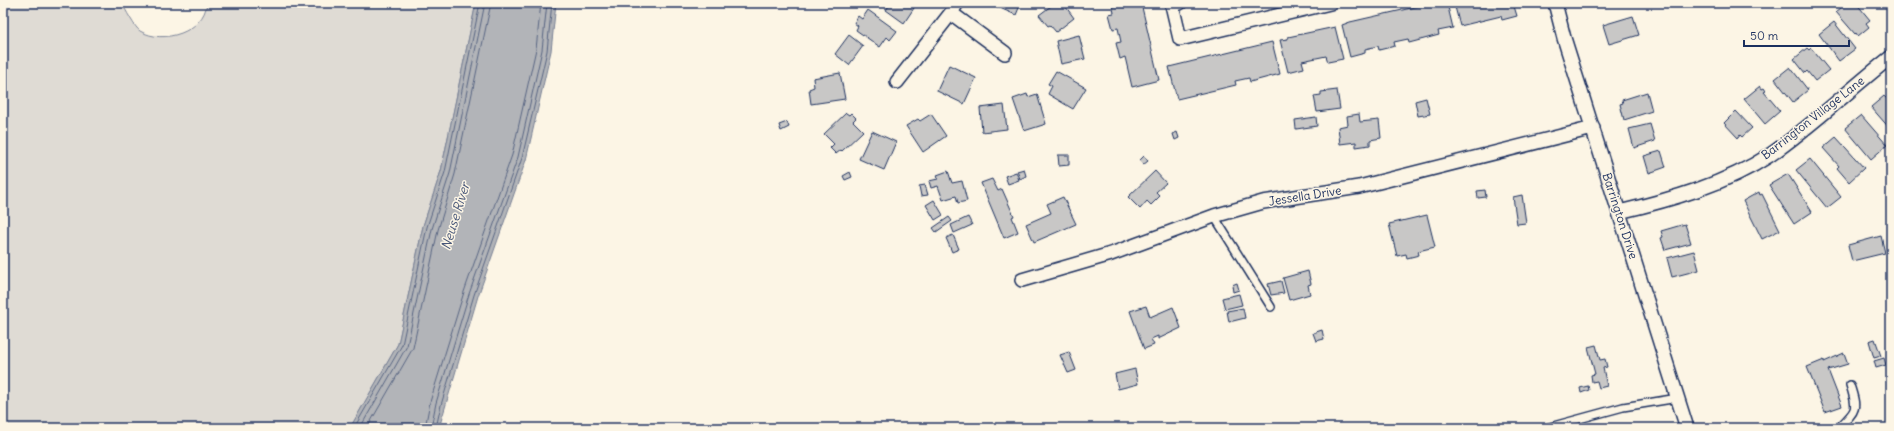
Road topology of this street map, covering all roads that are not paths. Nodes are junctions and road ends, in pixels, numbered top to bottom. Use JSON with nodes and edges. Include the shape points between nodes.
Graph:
{"nodes":[{"id":1,"x":1180,"y":3,"type":"edge"},
{"id":2,"x":1330,"y":3,"type":"edge"},
{"id":3,"x":1555,"y":3,"type":"edge"},
{"id":4,"x":954,"y":8,"type":"edge"},
{"id":5,"x":1006,"y":53,"type":"dead end"},
{"id":6,"x":1891,"y":57,"type":"edge"},
{"id":7,"x":898,"y":82,"type":"dead end"},
{"id":8,"x":1592,"y":128,"type":"junction"},
{"id":9,"x":1619,"y":212,"type":"junction"},
{"id":10,"x":1214,"y":216,"type":"junction"},
{"id":11,"x":1022,"y":280,"type":"dead end"},
{"id":12,"x":1271,"y":307,"type":"dead end"},
{"id":13,"x":1850,"y":385,"type":"dead end"},
{"id":14,"x":1678,"y":398,"type":"junction"},
{"id":15,"x":1546,"y":428,"type":"edge"},
{"id":16,"x":1687,"y":428,"type":"edge"},
{"id":17,"x":1838,"y":428,"type":"edge"}],
"edges":[{"from":1,"to":2,"type":"street","via":[[1172,5],[1180,39]]},
{"from":3,"to":8,"type":"street","name":"Barrington Drive"},
{"from":4,"to":5,"type":"street"},
{"from":4,"to":7,"type":"street"},
{"from":6,"to":9,"type":"street","name":"Barrington Village Lane","via":[[1790,140],[1748,168],[1703,187]]},
{"from":8,"to":9,"type":"street","name":"Barrington Drive"},
{"from":8,"to":10,"type":"street","name":"Jessella Drive","via":[[1359,187],[1263,202]]},
{"from":9,"to":14,"type":"street","name":"Barrington Drive"},
{"from":10,"to":11,"type":"street","name":"Jessella Drive","via":[[1111,254]]},
{"from":10,"to":12,"type":"lane"},
{"from":13,"to":17,"type":"lane","via":[[1856,403],[1854,413]]},
{"from":14,"to":15,"type":"lane","via":[[1623,407]]},
{"from":14,"to":16,"type":"street","name":"Barrington Drive"}]}
